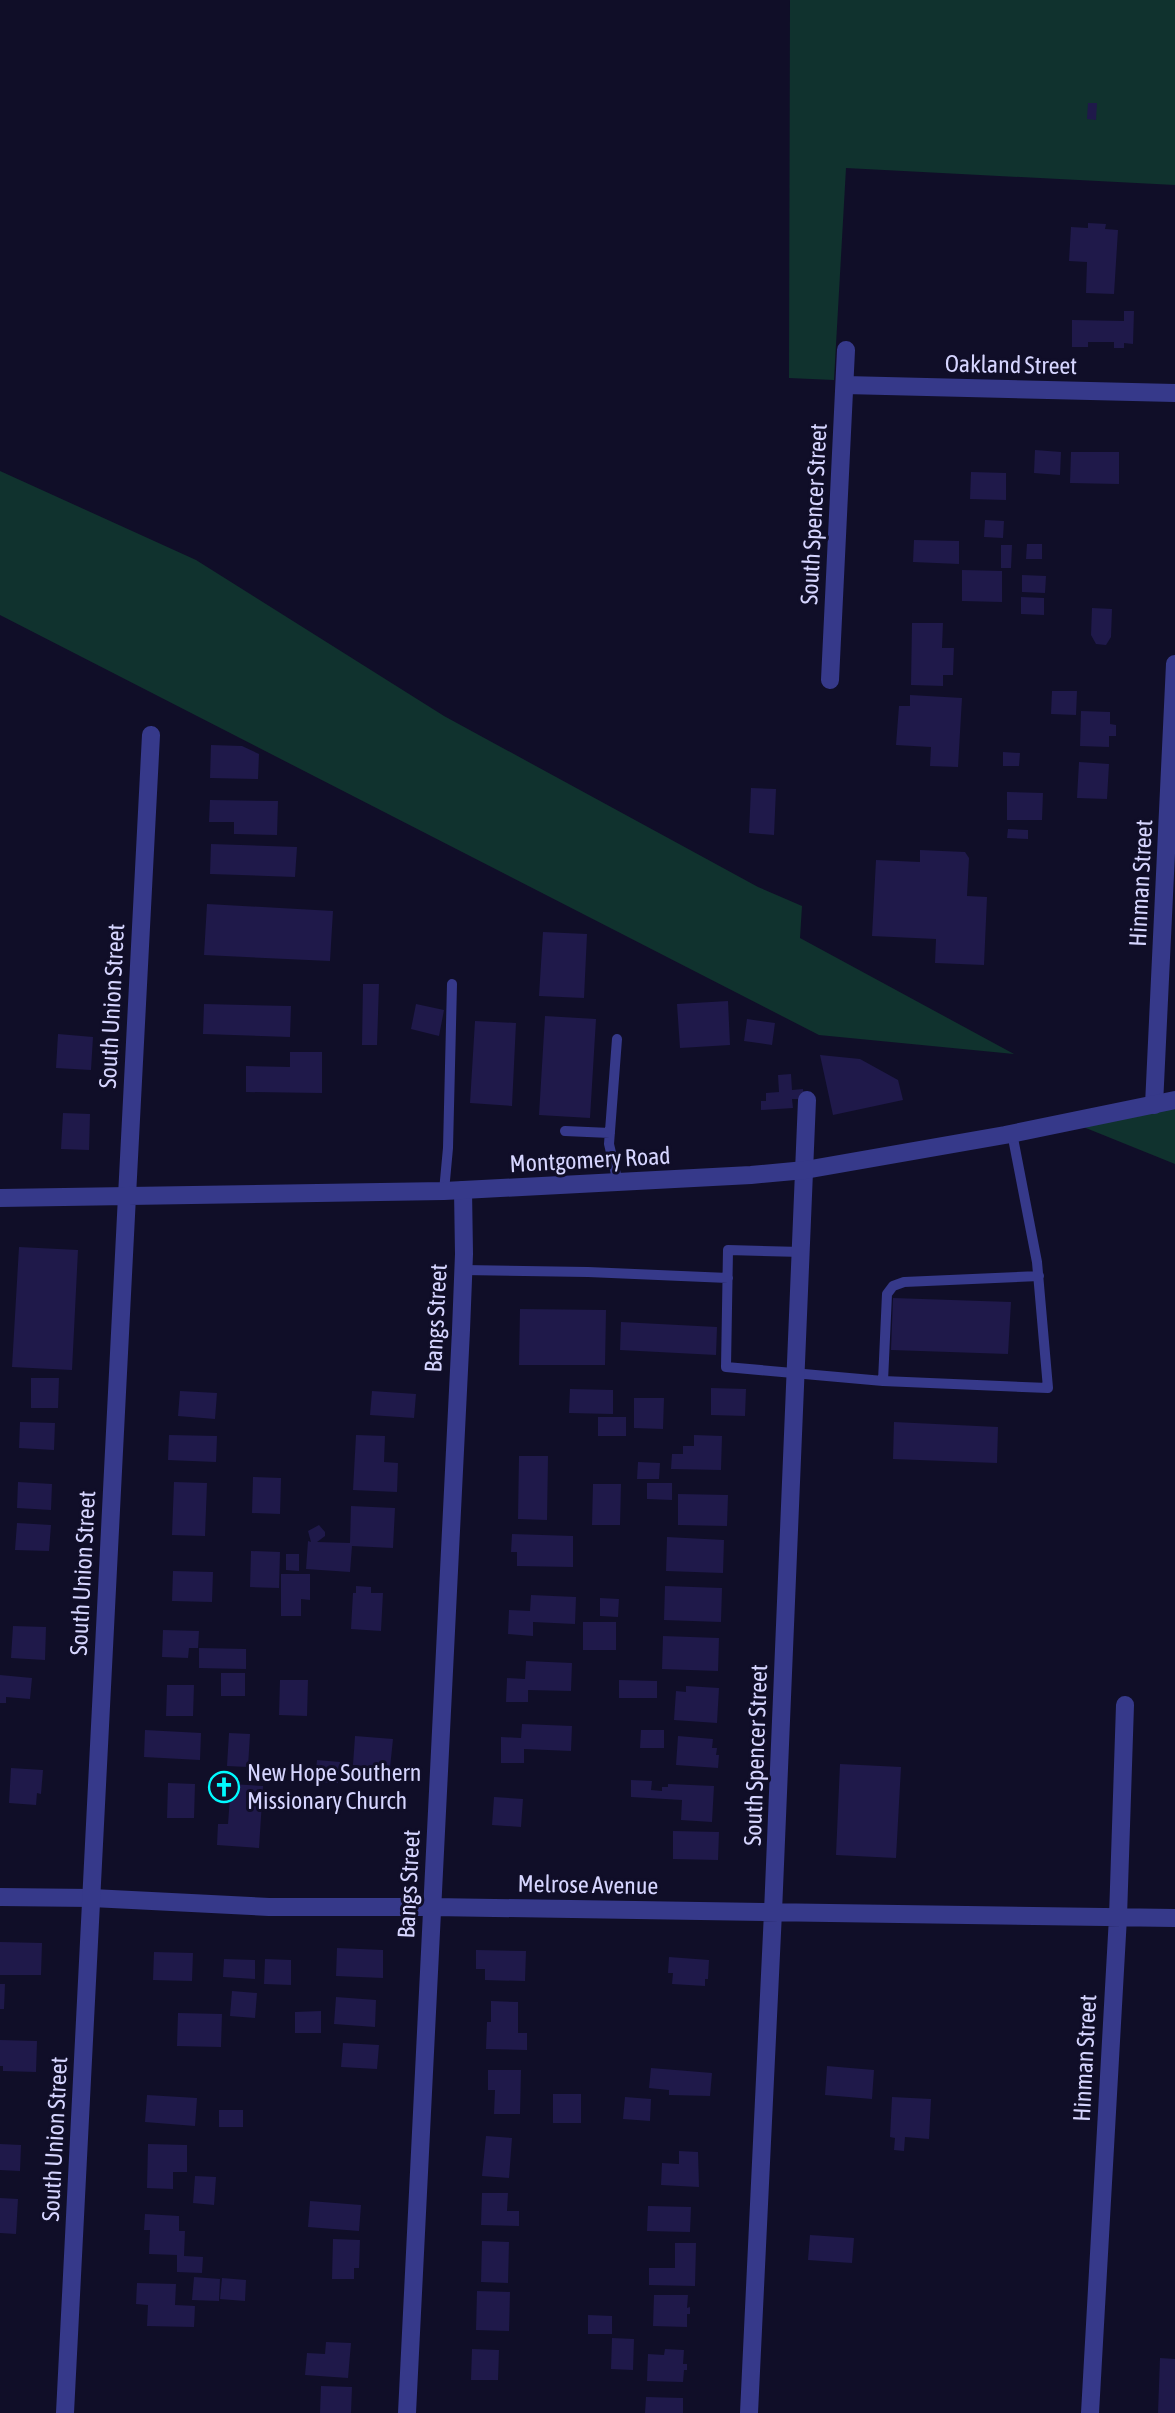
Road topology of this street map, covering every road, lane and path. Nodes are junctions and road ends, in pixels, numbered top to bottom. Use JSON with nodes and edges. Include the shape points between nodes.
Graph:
{"nodes":[{"id":1,"x":846,"y":350,"type":"dead end"},
{"id":2,"x":845,"y":385,"type":"junction"},
{"id":3,"x":1175,"y":393,"type":"edge"},
{"id":4,"x":1175,"y":664,"type":"edge"},
{"id":5,"x":830,"y":680,"type":"dead end"},
{"id":6,"x":151,"y":735,"type":"dead end"},
{"id":7,"x":452,"y":984,"type":"dead end"},
{"id":8,"x":617,"y":1039,"type":"dead end"},
{"id":9,"x":807,"y":1100,"type":"dead end"},
{"id":10,"x":1175,"y":1100,"type":"edge"},
{"id":11,"x":1154,"y":1105,"type":"junction"},
{"id":12,"x":565,"y":1131,"type":"dead end"},
{"id":13,"x":610,"y":1133,"type":"junction"},
{"id":14,"x":1012,"y":1133,"type":"junction"},
{"id":15,"x":805,"y":1170,"type":"junction"},
{"id":16,"x":618,"y":1184,"type":"junction"},
{"id":17,"x":463,"y":1190,"type":"junction"},
{"id":18,"x":444,"y":1191,"type":"junction"},
{"id":19,"x":127,"y":1196,"type":"junction"},
{"id":20,"x":0,"y":1198,"type":"edge"},
{"id":21,"x":802,"y":1252,"type":"junction"},
{"id":22,"x":463,"y":1270,"type":"junction"},
{"id":23,"x":1039,"y":1276,"type":"junction"},
{"id":24,"x":728,"y":1278,"type":"junction"},
{"id":25,"x":796,"y":1373,"type":"junction"},
{"id":26,"x":883,"y":1381,"type":"junction"},
{"id":27,"x":1125,"y":1706,"type":"dead end"},
{"id":28,"x":0,"y":1897,"type":"edge"},
{"id":29,"x":92,"y":1898,"type":"junction"},
{"id":30,"x":433,"y":1907,"type":"junction"},
{"id":31,"x":774,"y":1912,"type":"junction"},
{"id":32,"x":1118,"y":1917,"type":"junction"},
{"id":33,"x":1175,"y":1918,"type":"edge"},
{"id":34,"x":65,"y":2413,"type":"edge"},
{"id":35,"x":407,"y":2413,"type":"edge"},
{"id":36,"x":749,"y":2413,"type":"edge"},
{"id":37,"x":1090,"y":2413,"type":"edge"}],
"edges":[{"from":1,"to":2,"type":"street","name":"South Spencer Street"},
{"from":2,"to":3,"type":"street","name":"Oakland Street"},
{"from":2,"to":5,"type":"street","name":"South Spencer Street"},
{"from":4,"to":11,"type":"street","name":"Hinman Street"},
{"from":6,"to":19,"type":"street","name":"South Union Street"},
{"from":7,"to":18,"type":"lane"},
{"from":8,"to":13,"type":"lane"},
{"from":9,"to":15,"type":"street","name":"South Spencer Street"},
{"from":10,"to":11,"type":"street","name":"Montgomery Road"},
{"from":11,"to":14,"type":"street","name":"Montgomery Road"},
{"from":12,"to":13,"type":"lane"},
{"from":13,"to":16,"type":"lane"},
{"from":14,"to":15,"type":"street","name":"Montgomery Road"},
{"from":14,"to":23,"type":"lane"},
{"from":15,"to":16,"type":"street","name":"Montgomery Road"},
{"from":15,"to":21,"type":"street","name":"South Spencer Street"},
{"from":16,"to":17,"type":"street","name":"Montgomery Road"},
{"from":17,"to":18,"type":"street","name":"Montgomery Road"},
{"from":17,"to":22,"type":"street","name":"Bangs Street"},
{"from":18,"to":19,"type":"street","name":"Montgomery Road"},
{"from":19,"to":20,"type":"street","name":"Montgomery Road"},
{"from":19,"to":29,"type":"street","name":"South Union Street"},
{"from":21,"to":24,"type":"lane","via":[[728,1250]]},
{"from":21,"to":25,"type":"street","name":"South Spencer Street"},
{"from":22,"to":24,"type":"lane"},
{"from":22,"to":30,"type":"street","name":"Bangs Street"},
{"from":23,"to":26,"type":"lane","via":[[893,1286],[887,1294]]},
{"from":23,"to":26,"type":"lane","via":[[1048,1388]]},
{"from":24,"to":25,"type":"lane","via":[[726,1367]]},
{"from":25,"to":26,"type":"lane"},
{"from":25,"to":31,"type":"street","name":"South Spencer Street"},
{"from":27,"to":32,"type":"street","name":"Hinman Street"},
{"from":28,"to":29,"type":"street","name":"Melrose Avenue"},
{"from":29,"to":30,"type":"street","name":"Melrose Avenue","via":[[269,1907]]},
{"from":29,"to":34,"type":"street","name":"South Union Street"},
{"from":30,"to":31,"type":"street","name":"Melrose Avenue"},
{"from":30,"to":35,"type":"street","name":"Bangs Street"},
{"from":31,"to":32,"type":"street","name":"Melrose Avenue"},
{"from":31,"to":36,"type":"street","name":"South Spencer Street"},
{"from":32,"to":33,"type":"street","name":"Melrose Avenue"},
{"from":32,"to":37,"type":"street","name":"Hinman Street"}]}
